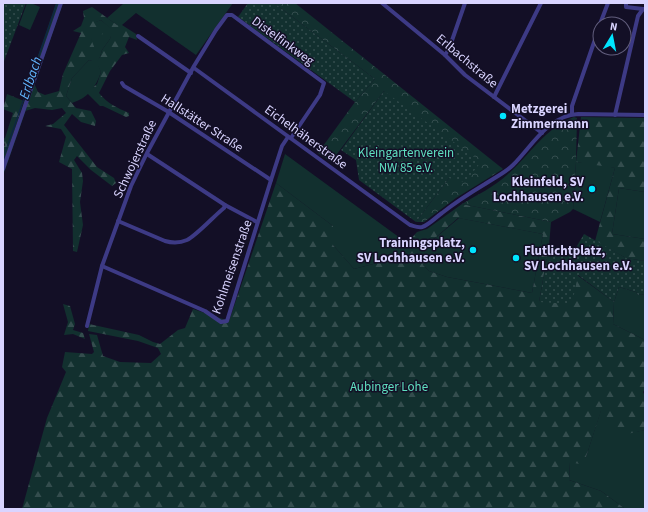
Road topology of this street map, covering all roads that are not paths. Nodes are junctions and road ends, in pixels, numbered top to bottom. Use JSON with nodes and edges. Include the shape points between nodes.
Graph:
{"nodes":[{"id":1,"x":61,"y":3,"type":"edge"},
{"id":2,"x":382,"y":3,"type":"edge"},
{"id":3,"x":465,"y":3,"type":"edge"},
{"id":4,"x":541,"y":3,"type":"edge"},
{"id":5,"x":608,"y":3,"type":"edge"},
{"id":6,"x":626,"y":4,"type":"edge"},
{"id":7,"x":644,"y":9,"type":"edge"},
{"id":8,"x":230,"y":15,"type":"joint"},
{"id":9,"x":603,"y":16,"type":"edge"},
{"id":10,"x":138,"y":36,"type":"dead end"},
{"id":11,"x":592,"y":48,"type":"edge"},
{"id":12,"x":445,"y":55,"type":"junction"},
{"id":13,"x":194,"y":68,"type":"junction"},
{"id":14,"x":191,"y":73,"type":"junction"},
{"id":15,"x":122,"y":83,"type":"dead end"},
{"id":16,"x":324,"y":83,"type":"joint"},
{"id":17,"x":494,"y":97,"type":"junction"},
{"id":18,"x":168,"y":113,"type":"junction"},
{"id":19,"x":572,"y":114,"type":"junction"},
{"id":20,"x":615,"y":115,"type":"junction"},
{"id":21,"x":645,"y":115,"type":"edge"},
{"id":22,"x":542,"y":133,"type":"junction"},
{"id":23,"x":290,"y":137,"type":"junction"},
{"id":24,"x":146,"y":154,"type":"junction"},
{"id":25,"x":3,"y":169,"type":"edge"},
{"id":26,"x":271,"y":180,"type":"junction"},
{"id":27,"x":225,"y":205,"type":"junction"},
{"id":28,"x":118,"y":221,"type":"junction"},
{"id":29,"x":258,"y":222,"type":"junction"},
{"id":30,"x":102,"y":266,"type":"junction"},
{"id":31,"x":86,"y":326,"type":"dead end"}],
"edges":[{"from":1,"to":25,"type":"street"},
{"from":2,"to":12,"type":"street","name":"Erlbachstraße"},
{"from":3,"to":12,"type":"street"},
{"from":4,"to":17,"type":"street"},
{"from":5,"to":9,"type":"street"},
{"from":6,"to":7,"type":"street","via":[[626,7]]},
{"from":7,"to":20,"type":"street","via":[[638,16]]},
{"from":8,"to":13,"type":"street","name":"Schwojerstraße","via":[[227,15],[220,24]]},
{"from":8,"to":16,"type":"street","name":"Distelfinkweg"},
{"from":10,"to":14,"type":"street"},
{"from":11,"to":19,"type":"street","via":[[572,106]]},
{"from":12,"to":17,"type":"street","name":"Erlbachstraße","via":[[465,75]]},
{"from":13,"to":14,"type":"street","name":"Schwojerstraße"},
{"from":13,"to":23,"type":"street","name":"Eichelhäherstraße"},
{"from":14,"to":18,"type":"street","name":"Schwojerstraße"},
{"from":15,"to":18,"type":"street","name":"Hallstätter Straße"},
{"from":16,"to":23,"type":"street","name":"Kohlmeisenstraße","via":[[320,94]]},
{"from":17,"to":22,"type":"street","name":"Erlbachstraße"},
{"from":18,"to":24,"type":"street","name":"Schwojerstraße"},
{"from":18,"to":26,"type":"street","name":"Hallstätter Straße"},
{"from":19,"to":20,"type":"street"},
{"from":19,"to":22,"type":"street","via":[[554,122]]},
{"from":20,"to":21,"type":"street"},
{"from":22,"to":23,"type":"street","name":"Eichelhäherstraße","via":[[503,173],[458,200],[422,227],[410,225]]},
{"from":23,"to":26,"type":"street","name":"Kohlmeisenstraße","via":[[282,146]]},
{"from":24,"to":27,"type":"street"},
{"from":24,"to":28,"type":"street","name":"Schwojerstraße"},
{"from":26,"to":29,"type":"street","name":"Kohlmeisenstraße"},
{"from":27,"to":28,"type":"street","via":[[188,240],[180,242],[165,241]]},
{"from":27,"to":29,"type":"street"},
{"from":28,"to":30,"type":"street","name":"Schwojerstraße"},
{"from":29,"to":30,"type":"street","name":"Kohlmeisenstraße","via":[[227,321],[224,322],[205,311]]},
{"from":30,"to":31,"type":"street","name":"Schwojerstraße"}]}
